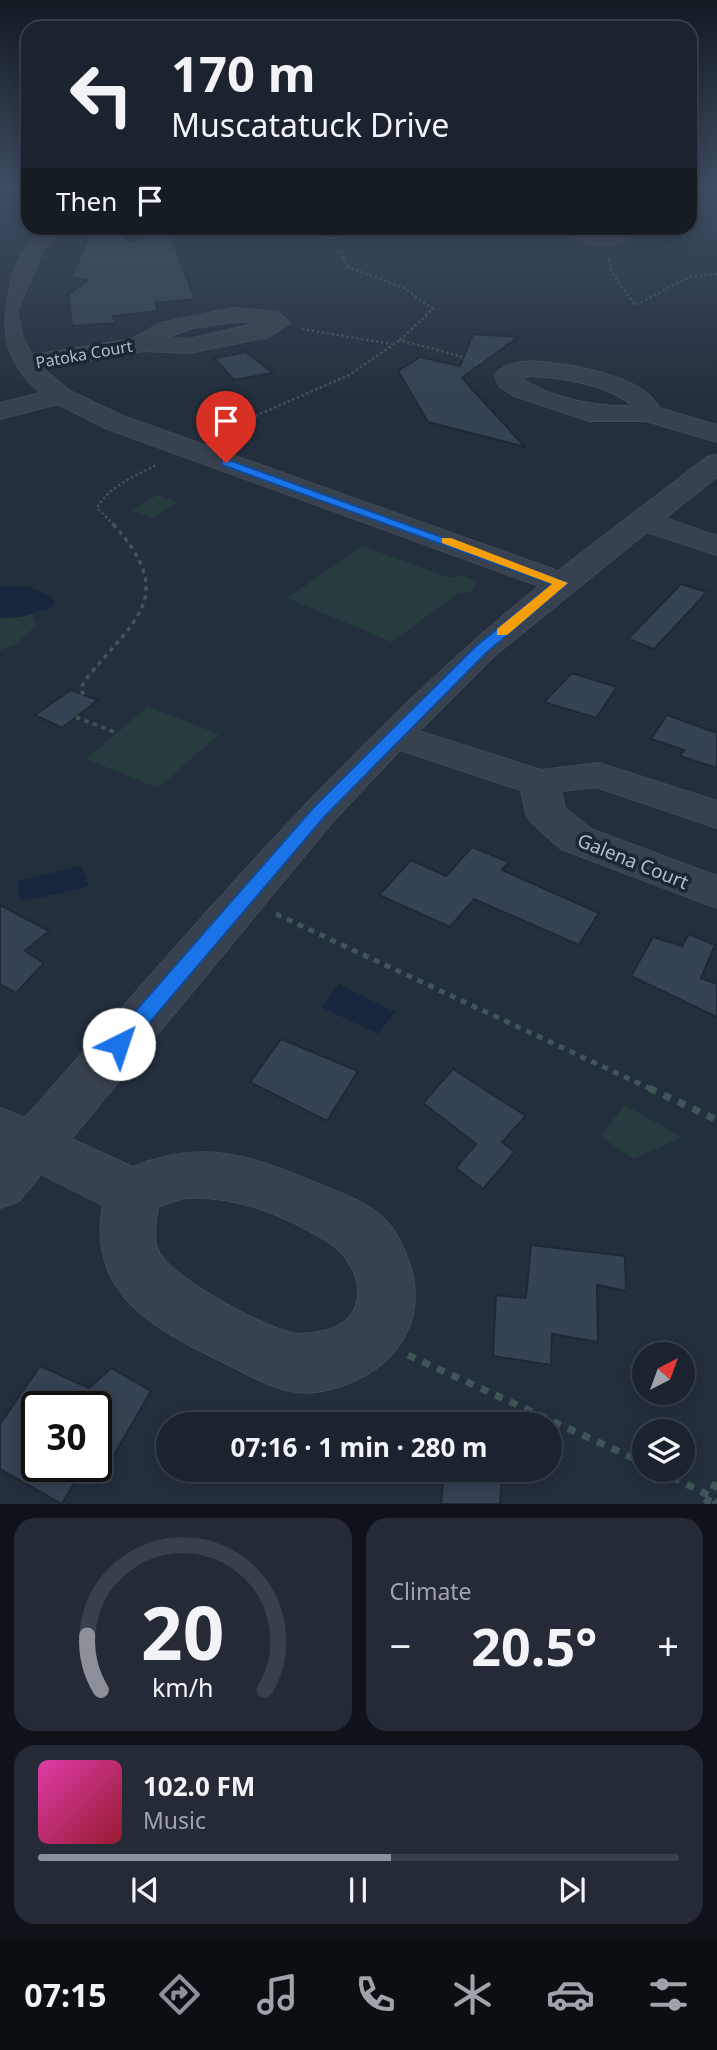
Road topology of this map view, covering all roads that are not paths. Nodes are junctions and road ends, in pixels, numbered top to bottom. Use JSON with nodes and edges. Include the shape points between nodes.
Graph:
{"nodes":[{"id":1,"x":12,"y":268,"type":"edge"},
{"id":2,"x":277,"y":325,"type":"road end"},
{"id":3,"x":24,"y":364,"type":"junction"},
{"id":4,"x":513,"y":371,"type":"road end"},
{"id":5,"x":61,"y":396,"type":"junction"},
{"id":6,"x":2,"y":414,"type":"edge"},
{"id":7,"x":717,"y":434,"type":"edge"},
{"id":8,"x":717,"y":463,"type":"edge"},
{"id":9,"x":642,"y":520,"type":"junction"},
{"id":10,"x":717,"y":546,"type":"edge"},
{"id":11,"x":562,"y":583,"type":"junction"},
{"id":12,"x":393,"y":735,"type":"junction"},
{"id":13,"x":539,"y":783,"type":"junction"},
{"id":14,"x":717,"y":815,"type":"edge"},
{"id":15,"x":717,"y":893,"type":"edge"},
{"id":16,"x":10,"y":1154,"type":"edge"},
{"id":17,"x":134,"y":1193,"type":"junction"}],
"edges":[{"from":1,"to":3,"type":"street","via":[[6,312],[11,338]]},
{"from":2,"to":3,"type":"street","name":"Patoka Court","via":[[189,346],[144,344]]},
{"from":3,"to":5,"type":"street"},
{"from":4,"to":7,"type":"street","via":[[549,369],[618,387],[642,400],[648,413]]},
{"from":5,"to":6,"type":"street"},
{"from":5,"to":11,"type":"street","via":[[114,422]]},
{"from":8,"to":9,"type":"street"},
{"from":9,"to":10,"type":"street"},
{"from":9,"to":11,"type":"street"},
{"from":11,"to":12,"type":"street","via":[[481,650]]},
{"from":12,"to":13,"type":"street"},
{"from":12,"to":16,"type":"street"},
{"from":13,"to":14,"type":"street","via":[[599,775]]},
{"from":13,"to":15,"type":"street","name":"Galena Court","via":[[546,814],[576,839]]},
{"from":16,"to":17,"type":"street"},
{"from":17,"to":17,"type":"street","via":[[168,1178],[242,1177],[329,1213],[368,1240],[382,1262],[388,1309],[376,1333],[350,1353],[335,1358],[287,1362],[179,1309],[140,1274],[126,1239]]}]}
